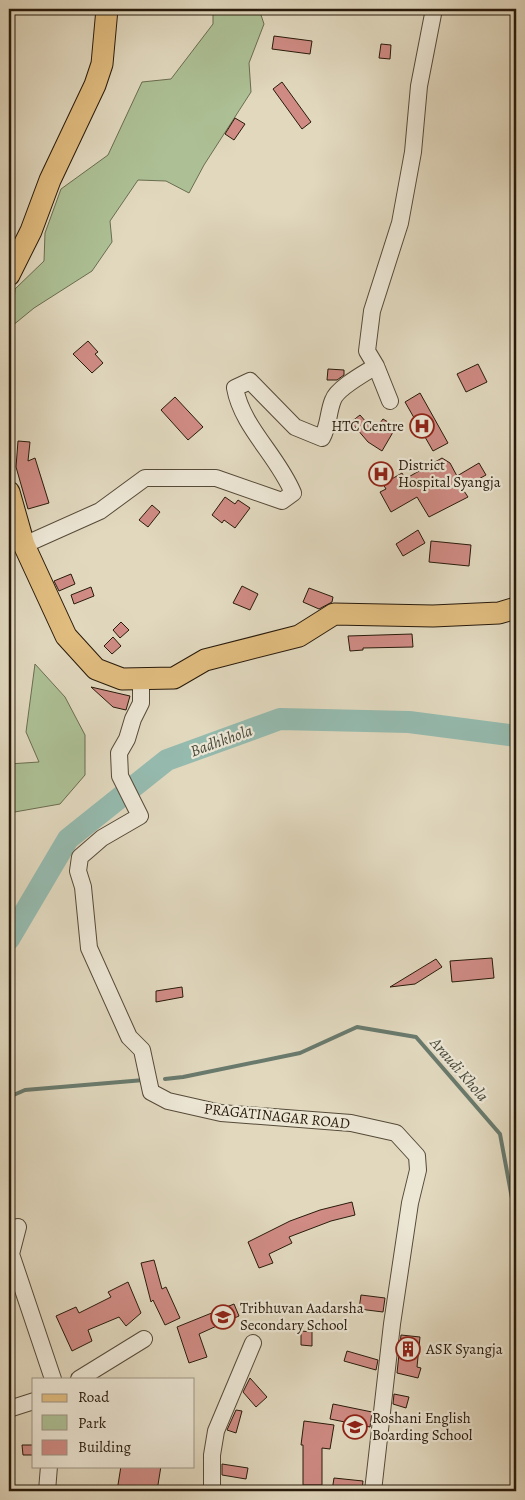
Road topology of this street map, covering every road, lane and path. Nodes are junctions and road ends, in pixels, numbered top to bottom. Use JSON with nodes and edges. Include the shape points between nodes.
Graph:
{"nodes":[{"id":1,"x":107,"y":9,"type":"edge"},
{"id":2,"x":434,"y":9,"type":"edge"},
{"id":3,"x":9,"y":276,"type":"edge"},
{"id":4,"x":376,"y":366,"type":"junction"},
{"id":5,"x":390,"y":402,"type":"dead end"},
{"id":6,"x":9,"y":492,"type":"edge"},
{"id":7,"x":24,"y":545,"type":"junction"},
{"id":8,"x":516,"y":608,"type":"edge"},
{"id":9,"x":140,"y":680,"type":"junction"},
{"id":10,"x":18,"y":1227,"type":"dead end"},
{"id":11,"x":144,"y":1338,"type":"dead end"},
{"id":12,"x":253,"y":1343,"type":"dead end"},
{"id":13,"x":53,"y":1378,"type":"edge"},
{"id":14,"x":81,"y":1378,"type":"edge"},
{"id":15,"x":32,"y":1402,"type":"edge"},
{"id":16,"x":9,"y":1408,"type":"edge"},
{"id":17,"x":49,"y":1468,"type":"edge"},
{"id":18,"x":47,"y":1491,"type":"edge"},
{"id":19,"x":212,"y":1491,"type":"edge"},
{"id":20,"x":373,"y":1491,"type":"edge"}],
"edges":[{"from":1,"to":3,"type":"main road","via":[[102,64],[95,85]]},
{"from":2,"to":4,"type":"street","via":[[419,86],[413,152],[400,223],[372,311],[367,351]]},
{"from":4,"to":5,"type":"street"},
{"from":4,"to":7,"type":"street","via":[[350,382],[333,398],[328,426],[322,438],[295,427],[250,382],[235,388],[238,405],[286,474],[293,493],[282,501],[216,478],[145,478],[100,510]]},
{"from":6,"to":7,"type":"main road"},
{"from":7,"to":9,"type":"main road","via":[[66,636],[96,669],[122,679]]},
{"from":8,"to":9,"type":"main road","via":[[499,613],[432,616],[334,614],[299,636],[205,660],[174,678]]},
{"from":9,"to":20,"type":"street","name":"PRAGATINAGAR ROAD","via":[[141,704],[118,752],[120,776],[140,816],[102,838],[80,857],[78,871],[83,887],[89,948],[129,1038],[142,1050],[151,1092],[168,1101],[221,1113],[351,1123],[396,1133],[417,1156],[418,1170],[392,1324]]},
{"from":10,"to":13,"type":"street","via":[[11,1254]]},
{"from":11,"to":14,"type":"street"},
{"from":12,"to":19,"type":"street","via":[[216,1431]]},
{"from":15,"to":16,"type":"street"},
{"from":17,"to":18,"type":"street"}]}
